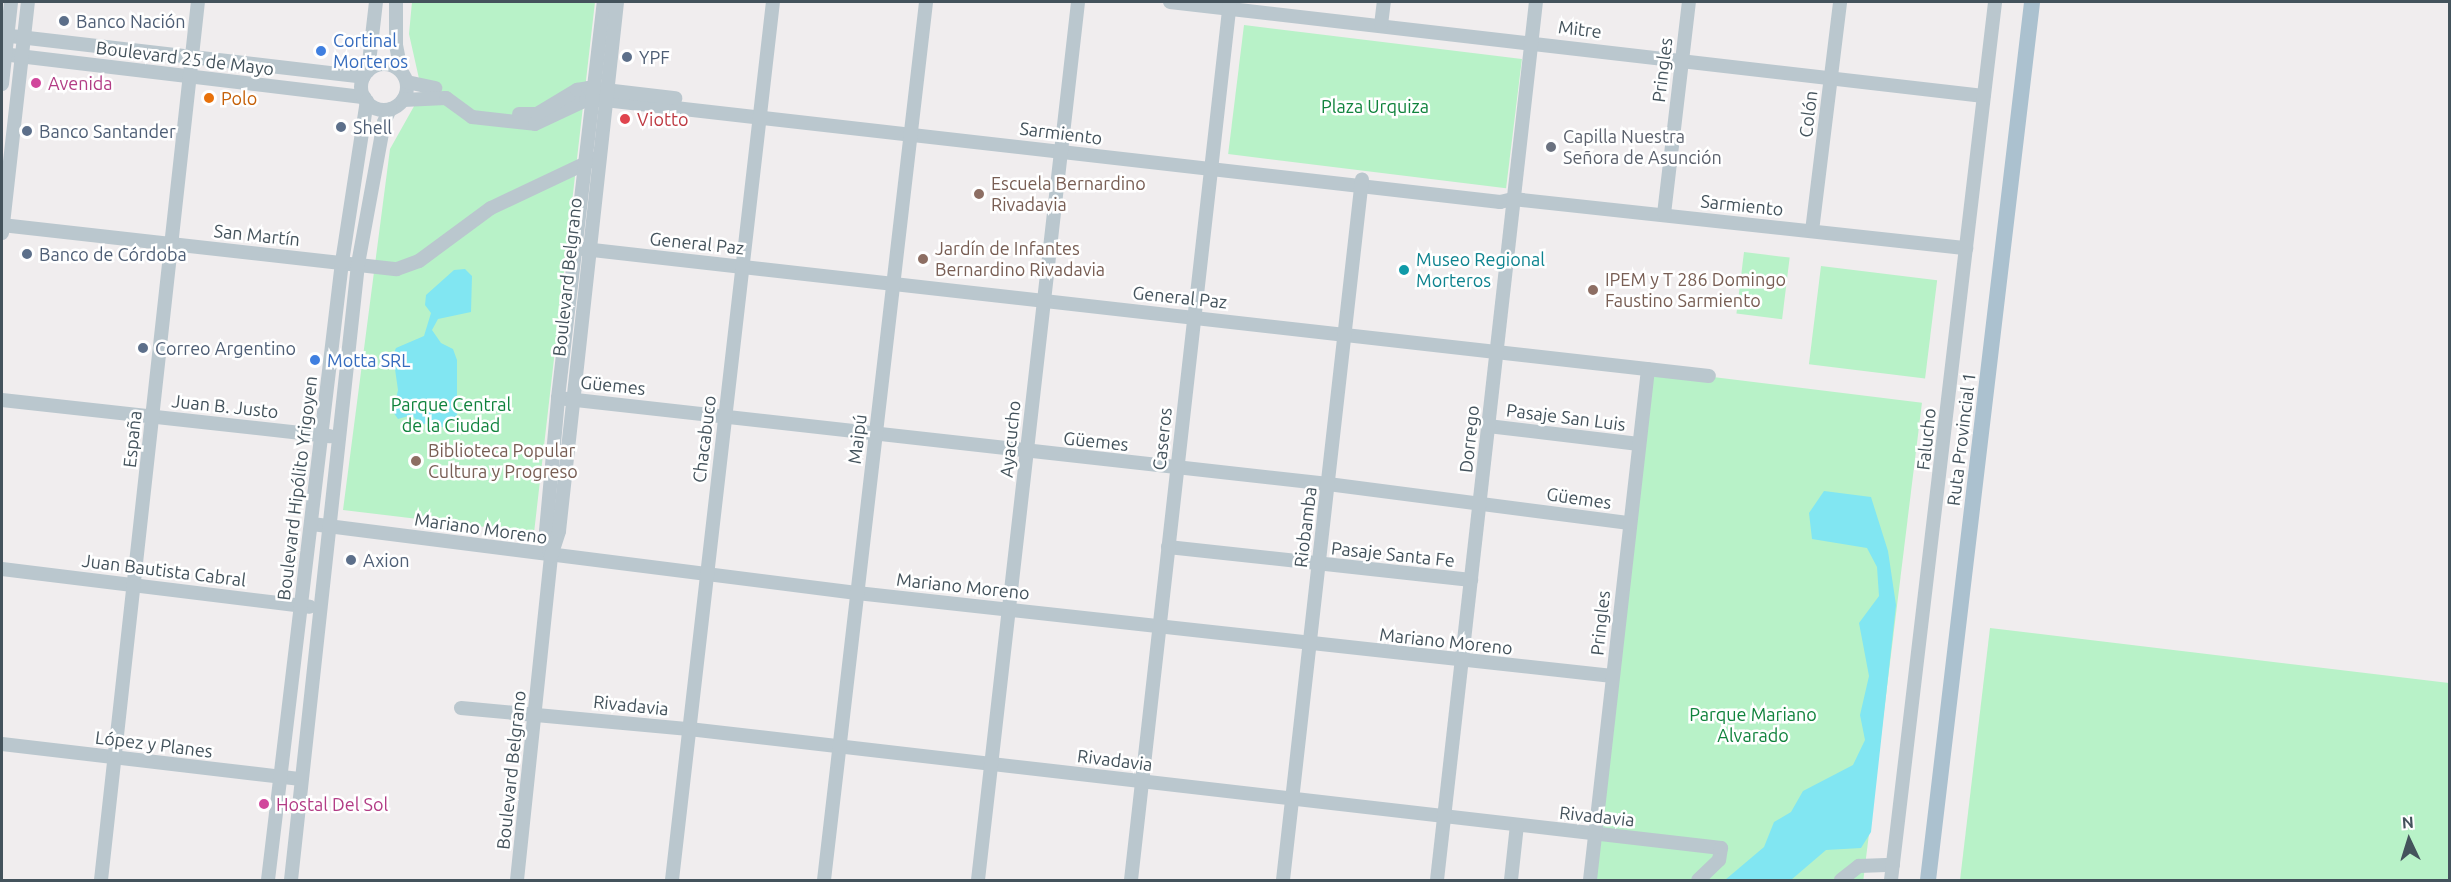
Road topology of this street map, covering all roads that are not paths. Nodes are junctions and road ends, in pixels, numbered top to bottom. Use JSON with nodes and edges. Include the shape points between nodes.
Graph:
{"nodes":[{"id":1,"x":11,"y":2,"type":"edge"},
{"id":2,"x":28,"y":2,"type":"edge"},
{"id":3,"x":198,"y":2,"type":"edge"},
{"id":4,"x":376,"y":2,"type":"edge"},
{"id":5,"x":396,"y":2,"type":"edge"},
{"id":6,"x":604,"y":2,"type":"edge"},
{"id":7,"x":617,"y":2,"type":"edge"},
{"id":8,"x":773,"y":2,"type":"edge"},
{"id":9,"x":926,"y":2,"type":"edge"},
{"id":10,"x":1078,"y":2,"type":"edge"},
{"id":11,"x":1170,"y":2,"type":"edge"},
{"id":12,"x":1384,"y":2,"type":"edge"},
{"id":13,"x":1536,"y":2,"type":"edge"},
{"id":14,"x":1689,"y":2,"type":"edge"},
{"id":15,"x":1840,"y":2,"type":"edge"},
{"id":16,"x":1995,"y":2,"type":"edge"},
{"id":17,"x":2032,"y":2,"type":"edge"},
{"id":18,"x":1229,"y":5,"type":"edge"},
{"id":19,"x":1381,"y":25,"type":"junction"},
{"id":20,"x":4,"y":35,"type":"edge"},
{"id":21,"x":23,"y":37,"type":"junction"},
{"id":22,"x":1532,"y":41,"type":"junction"},
{"id":23,"x":3,"y":55,"type":"edge"},
{"id":24,"x":192,"y":56,"type":"junction"},
{"id":25,"x":22,"y":57,"type":"junction"},
{"id":26,"x":1682,"y":61,"type":"junction"},
{"id":27,"x":366,"y":74,"type":"junction"},
{"id":28,"x":190,"y":76,"type":"junction"},
{"id":29,"x":404,"y":76,"type":"junction"},
{"id":30,"x":1831,"y":76,"type":"junction"},
{"id":31,"x":2,"y":84,"type":"edge"},
{"id":32,"x":600,"y":94,"type":"junction"},
{"id":33,"x":1984,"y":96,"type":"junction"},
{"id":34,"x":366,"y":99,"type":"junction"},
{"id":35,"x":403,"y":100,"type":"junction"},
{"id":36,"x":390,"y":109,"type":"junction"},
{"id":37,"x":761,"y":113,"type":"junction"},
{"id":38,"x":502,"y":117,"type":"junction"},
{"id":39,"x":911,"y":130,"type":"junction"},
{"id":40,"x":1061,"y":148,"type":"junction"},
{"id":41,"x":599,"y":157,"type":"junction"},
{"id":42,"x":584,"y":165,"type":"junction"},
{"id":43,"x":1212,"y":165,"type":"junction"},
{"id":44,"x":1362,"y":181,"type":"junction"},
{"id":45,"x":1514,"y":199,"type":"junction"},
{"id":46,"x":1664,"y":214,"type":"junction"},
{"id":47,"x":2,"y":228,"type":"edge"},
{"id":48,"x":1812,"y":231,"type":"junction"},
{"id":49,"x":171,"y":244,"type":"junction"},
{"id":50,"x":1966,"y":248,"type":"junction"},
{"id":51,"x":582,"y":249,"type":"junction"},
{"id":52,"x":342,"y":262,"type":"junction"},
{"id":53,"x":358,"y":264,"type":"junction"},
{"id":54,"x":742,"y":266,"type":"junction"},
{"id":55,"x":893,"y":284,"type":"junction"},
{"id":56,"x":1044,"y":300,"type":"junction"},
{"id":57,"x":1194,"y":317,"type":"junction"},
{"id":58,"x":1345,"y":334,"type":"junction"},
{"id":59,"x":1496,"y":352,"type":"junction"},
{"id":60,"x":1648,"y":369,"type":"junction"},
{"id":61,"x":1709,"y":376,"type":"dead end"},
{"id":62,"x":565,"y":398,"type":"junction"},
{"id":63,"x":2,"y":400,"type":"edge"},
{"id":64,"x":153,"y":416,"type":"junction"},
{"id":65,"x":725,"y":416,"type":"junction"},
{"id":66,"x":1488,"y":426,"type":"junction"},
{"id":67,"x":876,"y":433,"type":"junction"},
{"id":68,"x":321,"y":435,"type":"junction"},
{"id":69,"x":337,"y":436,"type":"junction"},
{"id":70,"x":1639,"y":444,"type":"junction"},
{"id":71,"x":1027,"y":452,"type":"junction"},
{"id":72,"x":1177,"y":468,"type":"junction"},
{"id":73,"x":1328,"y":484,"type":"junction"},
{"id":74,"x":1480,"y":502,"type":"junction"},
{"id":75,"x":548,"y":519,"type":"junction"},
{"id":76,"x":1629,"y":523,"type":"junction"},
{"id":77,"x":312,"y":524,"type":"junction"},
{"id":78,"x":330,"y":526,"type":"junction"},
{"id":79,"x":1168,"y":548,"type":"junction"},
{"id":80,"x":518,"y":550,"type":"junction"},
{"id":81,"x":551,"y":556,"type":"junction"},
{"id":82,"x":1319,"y":564,"type":"junction"},
{"id":83,"x":2,"y":569,"type":"edge"},
{"id":84,"x":707,"y":575,"type":"junction"},
{"id":85,"x":1471,"y":580,"type":"junction"},
{"id":86,"x":134,"y":583,"type":"junction"},
{"id":87,"x":857,"y":592,"type":"junction"},
{"id":88,"x":301,"y":606,"type":"junction"},
{"id":89,"x":321,"y":608,"type":"junction"},
{"id":90,"x":1009,"y":610,"type":"junction"},
{"id":91,"x":1159,"y":626,"type":"junction"},
{"id":92,"x":1310,"y":644,"type":"junction"},
{"id":93,"x":1462,"y":661,"type":"junction"},
{"id":94,"x":1612,"y":676,"type":"junction"},
{"id":95,"x":461,"y":708,"type":"dead end"},
{"id":96,"x":536,"y":714,"type":"junction"},
{"id":97,"x":689,"y":729,"type":"junction"},
{"id":98,"x":2,"y":744,"type":"edge"},
{"id":99,"x":839,"y":746,"type":"junction"},
{"id":100,"x":115,"y":757,"type":"junction"},
{"id":101,"x":992,"y":764,"type":"junction"},
{"id":102,"x":280,"y":776,"type":"junction"},
{"id":103,"x":302,"y":779,"type":"junction"},
{"id":104,"x":1142,"y":781,"type":"junction"},
{"id":105,"x":1293,"y":799,"type":"junction"},
{"id":106,"x":1444,"y":816,"type":"junction"},
{"id":107,"x":1517,"y":825,"type":"junction"},
{"id":108,"x":1595,"y":834,"type":"junction"},
{"id":109,"x":1893,"y":865,"type":"junction"},
{"id":110,"x":100,"y":880,"type":"edge"},
{"id":111,"x":268,"y":880,"type":"edge"},
{"id":112,"x":291,"y":880,"type":"edge"},
{"id":113,"x":517,"y":880,"type":"edge"},
{"id":114,"x":672,"y":880,"type":"edge"},
{"id":115,"x":824,"y":880,"type":"edge"},
{"id":116,"x":978,"y":880,"type":"edge"},
{"id":117,"x":1131,"y":880,"type":"edge"},
{"id":118,"x":1283,"y":880,"type":"edge"},
{"id":119,"x":1437,"y":880,"type":"edge"},
{"id":120,"x":1510,"y":880,"type":"edge"},
{"id":121,"x":1590,"y":880,"type":"edge"},
{"id":122,"x":1698,"y":880,"type":"edge"},
{"id":123,"x":1841,"y":880,"type":"edge"},
{"id":124,"x":1891,"y":880,"type":"edge"},
{"id":125,"x":1928,"y":880,"type":"edge"}],
"edges":[{"from":1,"to":20,"type":"street"},
{"from":2,"to":21,"type":"street"},
{"from":3,"to":24,"type":"street","name":"España"},
{"from":4,"to":27,"type":"street"},
{"from":5,"to":29,"type":"street","via":[[396,45]]},
{"from":6,"to":32,"type":"street","name":"Boulevard Belgrano"},
{"from":7,"to":32,"type":"street","name":"Boulevard Belgrano"},
{"from":8,"to":37,"type":"street","name":"Chacabuco"},
{"from":9,"to":39,"type":"street","name":"Maipú"},
{"from":10,"to":40,"type":"street","name":"Ayacucho"},
{"from":11,"to":18,"type":"street","name":"Mitre"},
{"from":12,"to":19,"type":"street"},
{"from":13,"to":22,"type":"street","name":"Dorrego"},
{"from":14,"to":26,"type":"street","name":"Pringles"},
{"from":15,"to":30,"type":"street","name":"Colón"},
{"from":16,"to":33,"type":"street","name":"Falucho"},
{"from":17,"to":125,"type":"main road","name":"Ruta Provincial 1"},
{"from":18,"to":19,"type":"street","name":"Mitre"},
{"from":18,"to":43,"type":"street","name":"Caseros"},
{"from":19,"to":22,"type":"street","name":"Mitre"},
{"from":20,"to":21,"type":"street","name":"Boulevard 25 de Mayo"},
{"from":20,"to":23,"type":"street"},
{"from":21,"to":24,"type":"street","name":"Boulevard 25 de Mayo"},
{"from":21,"to":25,"type":"street"},
{"from":22,"to":26,"type":"street","name":"Mitre"},
{"from":22,"to":45,"type":"street","name":"Dorrego"},
{"from":23,"to":25,"type":"street","name":"Boulevard 25 de Mayo"},
{"from":23,"to":31,"type":"street"},
{"from":24,"to":27,"type":"street","name":"Boulevard 25 de Mayo"},
{"from":24,"to":28,"type":"street","name":"España"},
{"from":25,"to":28,"type":"street","name":"Boulevard 25 de Mayo"},
{"from":25,"to":47,"type":"street"},
{"from":26,"to":30,"type":"street","name":"Mitre"},
{"from":26,"to":46,"type":"street","name":"Pringles"},
{"from":27,"to":29,"type":"street","name":"Boulevard 25 de Mayo","via":[[380,64]]},
{"from":27,"to":34,"type":"street"},
{"from":28,"to":34,"type":"street","name":"Boulevard 25 de Mayo"},
{"from":28,"to":49,"type":"street","name":"España"},
{"from":29,"to":35,"type":"street"},
{"from":29,"to":38,"type":"street","name":"Boulevard 25 de Mayo","via":[[420,88],[455,92],[473,107]]},
{"from":30,"to":33,"type":"street","name":"Mitre"},
{"from":30,"to":48,"type":"street","name":"Colón"},
{"from":32,"to":37,"type":"street","name":"Sarmiento"},
{"from":32,"to":38,"type":"street","via":[[577,90],[537,114]]},
{"from":32,"to":41,"type":"street","name":"Boulevard Belgrano"},
{"from":32,"to":42,"type":"street","name":"Boulevard Belgrano"},
{"from":33,"to":50,"type":"street","name":"Falucho"},
{"from":34,"to":36,"type":"street","name":"Boulevard 25 de Mayo","via":[[378,108]]},
{"from":34,"to":52,"type":"street","name":"Boulevard Hipólito Yrigoyen"},
{"from":35,"to":36,"type":"street"},
{"from":35,"to":38,"type":"street","via":[[446,98],[472,117]]},
{"from":36,"to":53,"type":"street","name":"Boulevard Hipólito Yrigoyen","via":[[384,122]]},
{"from":37,"to":39,"type":"street","name":"Sarmiento"},
{"from":37,"to":54,"type":"street","name":"Chacabuco"},
{"from":39,"to":40,"type":"street","name":"Sarmiento"},
{"from":39,"to":55,"type":"street","name":"Maipú"},
{"from":40,"to":43,"type":"street","name":"Sarmiento"},
{"from":40,"to":56,"type":"street","name":"Ayacucho"},
{"from":41,"to":42,"type":"street","name":"San Martín"},
{"from":41,"to":51,"type":"street","name":"Boulevard Belgrano"},
{"from":42,"to":51,"type":"street","name":"Boulevard Belgrano"},
{"from":42,"to":53,"type":"street","name":"San Martín","via":[[491,208],[419,261],[398,269]]},
{"from":43,"to":44,"type":"street","name":"Sarmiento"},
{"from":43,"to":57,"type":"street","name":"Caseros"},
{"from":44,"to":45,"type":"street","name":"Sarmiento","via":[[1500,201]]},
{"from":44,"to":58,"type":"street","name":"Riobamba"},
{"from":45,"to":46,"type":"street","name":"Sarmiento"},
{"from":45,"to":59,"type":"street","name":"Dorrego"},
{"from":46,"to":48,"type":"street","name":"Sarmiento"},
{"from":47,"to":49,"type":"street","name":"San Martín"},
{"from":48,"to":50,"type":"street","name":"Sarmiento"},
{"from":49,"to":52,"type":"street","name":"San Martín"},
{"from":49,"to":64,"type":"street","name":"España"},
{"from":50,"to":109,"type":"street","name":"Falucho"},
{"from":51,"to":54,"type":"street","name":"General Paz"},
{"from":51,"to":62,"type":"street","name":"Boulevard Belgrano"},
{"from":52,"to":53,"type":"street","name":"San Martín"},
{"from":52,"to":68,"type":"street","name":"Boulevard Hipólito Yrigoyen"},
{"from":53,"to":69,"type":"street","name":"Boulevard Hipólito Yrigoyen"},
{"from":54,"to":55,"type":"street","name":"General Paz"},
{"from":54,"to":65,"type":"street","name":"Chacabuco"},
{"from":55,"to":56,"type":"street","name":"General Paz"},
{"from":55,"to":67,"type":"street","name":"Maipú"},
{"from":56,"to":57,"type":"street","name":"General Paz"},
{"from":56,"to":71,"type":"street","name":"Ayacucho"},
{"from":57,"to":58,"type":"street","name":"General Paz"},
{"from":57,"to":72,"type":"street","name":"Caseros"},
{"from":58,"to":59,"type":"street","name":"General Paz"},
{"from":58,"to":73,"type":"street","name":"Riobamba"},
{"from":59,"to":60,"type":"street","name":"General Paz"},
{"from":59,"to":66,"type":"street","name":"Dorrego"},
{"from":60,"to":61,"type":"street","name":"General Paz"},
{"from":60,"to":70,"type":"street","name":"Pringles"},
{"from":62,"to":65,"type":"street","name":"Güemes"},
{"from":62,"to":75,"type":"street","name":"Boulevard Belgrano"},
{"from":62,"to":81,"type":"street","name":"Boulevard Belgrano","via":[[559,531]]},
{"from":63,"to":64,"type":"street","name":"Juan B. Justo"},
{"from":64,"to":68,"type":"street","name":"Juan B. Justo"},
{"from":64,"to":86,"type":"street","name":"España"},
{"from":65,"to":67,"type":"street","name":"Güemes"},
{"from":65,"to":84,"type":"street","name":"Chacabuco"},
{"from":66,"to":70,"type":"street","name":"Pasaje San Luis"},
{"from":66,"to":74,"type":"street","name":"Dorrego"},
{"from":67,"to":71,"type":"street","name":"Güemes"},
{"from":67,"to":87,"type":"street","name":"Maipú"},
{"from":68,"to":69,"type":"street","name":"Juan B. Justo"},
{"from":68,"to":77,"type":"street","name":"Boulevard Hipólito Yrigoyen"},
{"from":69,"to":78,"type":"street","name":"Boulevard Hipólito Yrigoyen"},
{"from":70,"to":76,"type":"street","name":"Pringles"},
{"from":71,"to":72,"type":"street","name":"Güemes"},
{"from":71,"to":90,"type":"street","name":"Ayacucho"},
{"from":72,"to":73,"type":"street","name":"Güemes"},
{"from":72,"to":79,"type":"street","name":"Caseros"},
{"from":73,"to":74,"type":"street","name":"Güemes"},
{"from":73,"to":82,"type":"street","name":"Riobamba"},
{"from":74,"to":76,"type":"street","name":"Güemes"},
{"from":74,"to":85,"type":"street","name":"Dorrego"},
{"from":75,"to":80,"type":"street","via":[[539,537]]},
{"from":75,"to":81,"type":"street","name":"Boulevard Belgrano"},
{"from":76,"to":94,"type":"street","name":"Pringles"},
{"from":77,"to":78,"type":"street","name":"Mariano Moreno"},
{"from":77,"to":88,"type":"street","name":"Boulevard Hipólito Yrigoyen"},
{"from":78,"to":80,"type":"street","name":"Mariano Moreno"},
{"from":78,"to":89,"type":"street","name":"Boulevard Hipólito Yrigoyen"},
{"from":79,"to":82,"type":"street","name":"Pasaje Santa Fe"},
{"from":79,"to":91,"type":"street","name":"Caseros"},
{"from":80,"to":81,"type":"street","name":"Mariano Moreno"},
{"from":81,"to":84,"type":"street","name":"Mariano Moreno"},
{"from":81,"to":96,"type":"street","name":"Boulevard Belgrano"},
{"from":82,"to":85,"type":"street","name":"Pasaje Santa Fe"},
{"from":82,"to":92,"type":"street","name":"Riobamba"},
{"from":83,"to":86,"type":"street","name":"Juan Bautista Cabral"},
{"from":84,"to":87,"type":"street","name":"Mariano Moreno"},
{"from":84,"to":97,"type":"street","name":"Chacabuco"},
{"from":85,"to":93,"type":"street","name":"Dorrego"},
{"from":86,"to":88,"type":"street","name":"Juan Bautista Cabral"},
{"from":86,"to":100,"type":"street","name":"España"},
{"from":87,"to":90,"type":"street","name":"Mariano Moreno"},
{"from":87,"to":99,"type":"street","name":"Maipú"},
{"from":88,"to":89,"type":"street","name":"Juan Bautista Cabral"},
{"from":88,"to":102,"type":"street","name":"Boulevard Hipólito Yrigoyen"},
{"from":89,"to":103,"type":"street","name":"Boulevard Hipólito Yrigoyen"},
{"from":90,"to":91,"type":"street","name":"Mariano Moreno"},
{"from":90,"to":101,"type":"street","name":"Ayacucho"},
{"from":91,"to":92,"type":"street","name":"Mariano Moreno"},
{"from":91,"to":104,"type":"street","name":"Caseros"},
{"from":92,"to":93,"type":"street","name":"Mariano Moreno"},
{"from":92,"to":105,"type":"street","name":"Riobamba"},
{"from":93,"to":94,"type":"street","name":"Mariano Moreno"},
{"from":93,"to":106,"type":"street","name":"Dorrego"},
{"from":94,"to":108,"type":"street","name":"Pringles"},
{"from":95,"to":96,"type":"street","name":"Rivadavia"},
{"from":96,"to":97,"type":"street","name":"Rivadavia"},
{"from":96,"to":113,"type":"street","name":"Boulevard Belgrano"},
{"from":97,"to":99,"type":"street","name":"Rivadavia"},
{"from":97,"to":114,"type":"street","name":"Chacabuco"},
{"from":98,"to":100,"type":"street","name":"López y Planes"},
{"from":99,"to":101,"type":"street","name":"Rivadavia"},
{"from":99,"to":115,"type":"street","name":"Maipú"},
{"from":100,"to":102,"type":"street","name":"López y Planes"},
{"from":100,"to":110,"type":"street","name":"España"},
{"from":101,"to":104,"type":"street","name":"Rivadavia"},
{"from":101,"to":116,"type":"street","name":"Ayacucho"},
{"from":102,"to":103,"type":"street","name":"López y Planes"},
{"from":102,"to":111,"type":"street","name":"Boulevard Hipólito Yrigoyen"},
{"from":103,"to":112,"type":"street","name":"Boulevard Hipólito Yrigoyen"},
{"from":104,"to":105,"type":"street","name":"Rivadavia"},
{"from":104,"to":117,"type":"street","name":"Caseros"},
{"from":105,"to":106,"type":"street","name":"Rivadavia"},
{"from":105,"to":118,"type":"street","name":"Riobamba"},
{"from":106,"to":107,"type":"street","name":"Rivadavia"},
{"from":106,"to":119,"type":"street","name":"Dorrego"},
{"from":107,"to":108,"type":"street","name":"Rivadavia"},
{"from":107,"to":120,"type":"street"},
{"from":108,"to":121,"type":"street","name":"Pringles"},
{"from":108,"to":122,"type":"street","name":"Rivadavia","via":[[1721,848],[1719,860]]},
{"from":109,"to":123,"type":"street","via":[[1859,866]]},
{"from":109,"to":124,"type":"street","name":"Falucho"}]}
